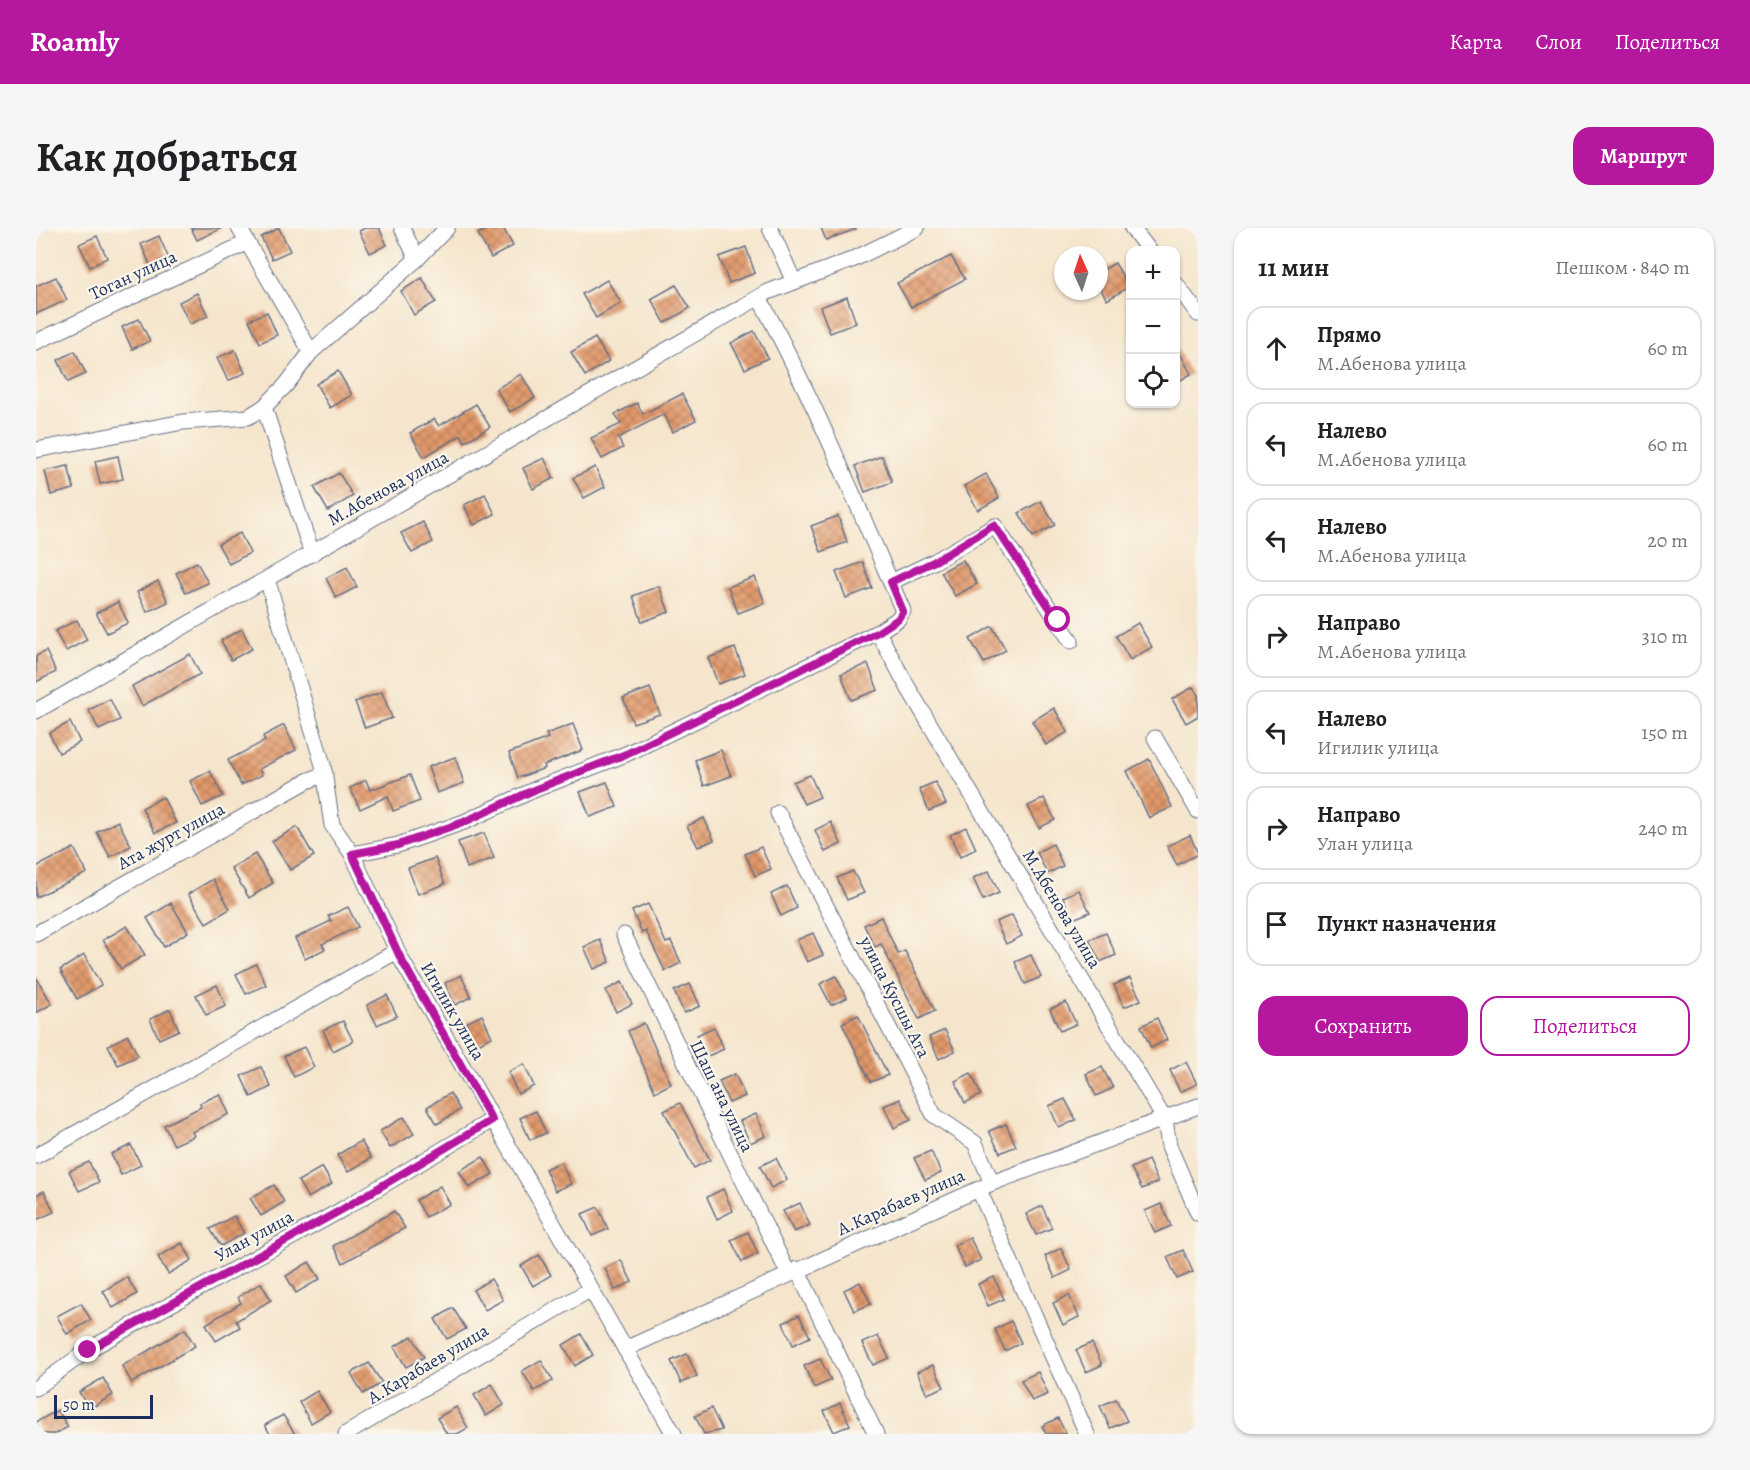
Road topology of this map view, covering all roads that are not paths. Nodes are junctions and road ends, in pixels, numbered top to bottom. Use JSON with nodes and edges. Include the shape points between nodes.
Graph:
{"nodes":[{"id":1,"x":239,"y":228,"type":"edge"},
{"id":2,"x":402,"y":228,"type":"edge"},
{"id":3,"x":447,"y":228,"type":"edge"},
{"id":4,"x":770,"y":228,"type":"edge"},
{"id":5,"x":917,"y":228,"type":"edge"},
{"id":6,"x":1132,"y":228,"type":"edge"},
{"id":7,"x":246,"y":243,"type":"junction"},
{"id":8,"x":1146,"y":246,"type":"edge"},
{"id":9,"x":417,"y":259,"type":"junction"},
{"id":10,"x":794,"y":282,"type":"junction"},
{"id":11,"x":1180,"y":290,"type":"edge"},
{"id":12,"x":760,"y":299,"type":"junction"},
{"id":13,"x":1198,"y":314,"type":"edge"},
{"id":14,"x":36,"y":342,"type":"edge"},
{"id":15,"x":311,"y":352,"type":"junction"},
{"id":16,"x":264,"y":407,"type":"junction"},
{"id":17,"x":36,"y":450,"type":"edge"},
{"id":18,"x":312,"y":554,"type":"junction"},
{"id":19,"x":267,"y":579,"type":"junction"},
{"id":20,"x":891,"y":582,"type":"junction"},
{"id":21,"x":878,"y":632,"type":"junction"},
{"id":22,"x":1071,"y":641,"type":"dead end"},
{"id":23,"x":36,"y":711,"type":"edge"},
{"id":24,"x":1155,"y":738,"type":"dead end"},
{"id":25,"x":325,"y":774,"type":"junction"},
{"id":26,"x":1198,"y":811,"type":"edge"},
{"id":27,"x":778,"y":813,"type":"dead end"},
{"id":28,"x":352,"y":854,"type":"junction"},
{"id":29,"x":36,"y":934,"type":"edge"},
{"id":30,"x":624,"y":935,"type":"dead end"},
{"id":31,"x":397,"y":951,"type":"junction"},
{"id":32,"x":1198,"y":1106,"type":"edge"},
{"id":33,"x":492,"y":1120,"type":"junction"},
{"id":34,"x":1165,"y":1120,"type":"junction"},
{"id":35,"x":36,"y":1156,"type":"edge"},
{"id":36,"x":986,"y":1186,"type":"junction"},
{"id":37,"x":1198,"y":1213,"type":"edge"},
{"id":38,"x":792,"y":1271,"type":"junction"},
{"id":39,"x":591,"y":1289,"type":"junction"},
{"id":40,"x":625,"y":1349,"type":"junction"},
{"id":41,"x":36,"y":1388,"type":"edge"},
{"id":42,"x":346,"y":1434,"type":"edge"},
{"id":43,"x":674,"y":1434,"type":"edge"},
{"id":44,"x":876,"y":1434,"type":"edge"},
{"id":45,"x":1087,"y":1434,"type":"edge"}],
"edges":[{"from":1,"to":7,"type":"street"},
{"from":2,"to":9,"type":"street"},
{"from":3,"to":9,"type":"street"},
{"from":4,"to":10,"type":"street"},
{"from":5,"to":10,"type":"street","name":"М.Абенова улица","via":[[854,259]]},
{"from":6,"to":8,"type":"street"},
{"from":7,"to":14,"type":"street","name":"Тоган улица"},
{"from":7,"to":15,"type":"street"},
{"from":9,"to":15,"type":"street"},
{"from":10,"to":12,"type":"street","name":"М.Абенова улица"},
{"from":11,"to":13,"type":"street"},
{"from":12,"to":18,"type":"street","name":"М.Абенова улица"},
{"from":12,"to":20,"type":"street"},
{"from":15,"to":16,"type":"street"},
{"from":16,"to":17,"type":"street","via":[[248,417],[183,422]]},
{"from":16,"to":18,"type":"street"},
{"from":18,"to":19,"type":"street","name":"М.Абенова улица"},
{"from":19,"to":23,"type":"street","name":"М.Абенова улица"},
{"from":19,"to":25,"type":"street","name":"Игилик улица"},
{"from":20,"to":21,"type":"street","via":[[903,611]]},
{"from":20,"to":22,"type":"street","via":[[994,525]]},
{"from":21,"to":28,"type":"street","via":[[626,754],[464,822],[398,845]]},
{"from":21,"to":34,"type":"street","name":"М.Абенова улица"},
{"from":24,"to":26,"type":"street"},
{"from":25,"to":28,"type":"street","name":"Игилик улица","via":[[332,825]]},
{"from":25,"to":29,"type":"street","name":"Ата журт улица"},
{"from":27,"to":36,"type":"street","name":"улица Кусшы Ата","via":[[934,1115],[975,1143]]},
{"from":28,"to":31,"type":"street","name":"Игилик улица"},
{"from":30,"to":38,"type":"street","name":"Шаш ана улица"},
{"from":31,"to":33,"type":"street","name":"Игилик улица"},
{"from":31,"to":35,"type":"street"},
{"from":32,"to":34,"type":"street","name":"А.Карабаев улица"},
{"from":33,"to":39,"type":"street","name":"Игилик улица"},
{"from":33,"to":41,"type":"street","name":"Улан улица","via":[[343,1209],[88,1350]]},
{"from":34,"to":36,"type":"street","name":"А.Карабаев улица"},
{"from":34,"to":37,"type":"street","name":"М.Абенова улица","via":[[1169,1146]]},
{"from":36,"to":38,"type":"street","name":"А.Карабаев улица"},
{"from":36,"to":45,"type":"street","name":"улица Кусшы Ата"},
{"from":38,"to":40,"type":"street","name":"А.Карабаев улица"},
{"from":38,"to":44,"type":"street","name":"Шаш ана улица"},
{"from":39,"to":40,"type":"street","name":"Игилик улица"},
{"from":39,"to":42,"type":"street","name":"А.Карабаев улица"},
{"from":40,"to":43,"type":"street","name":"Игилик улица"}]}
